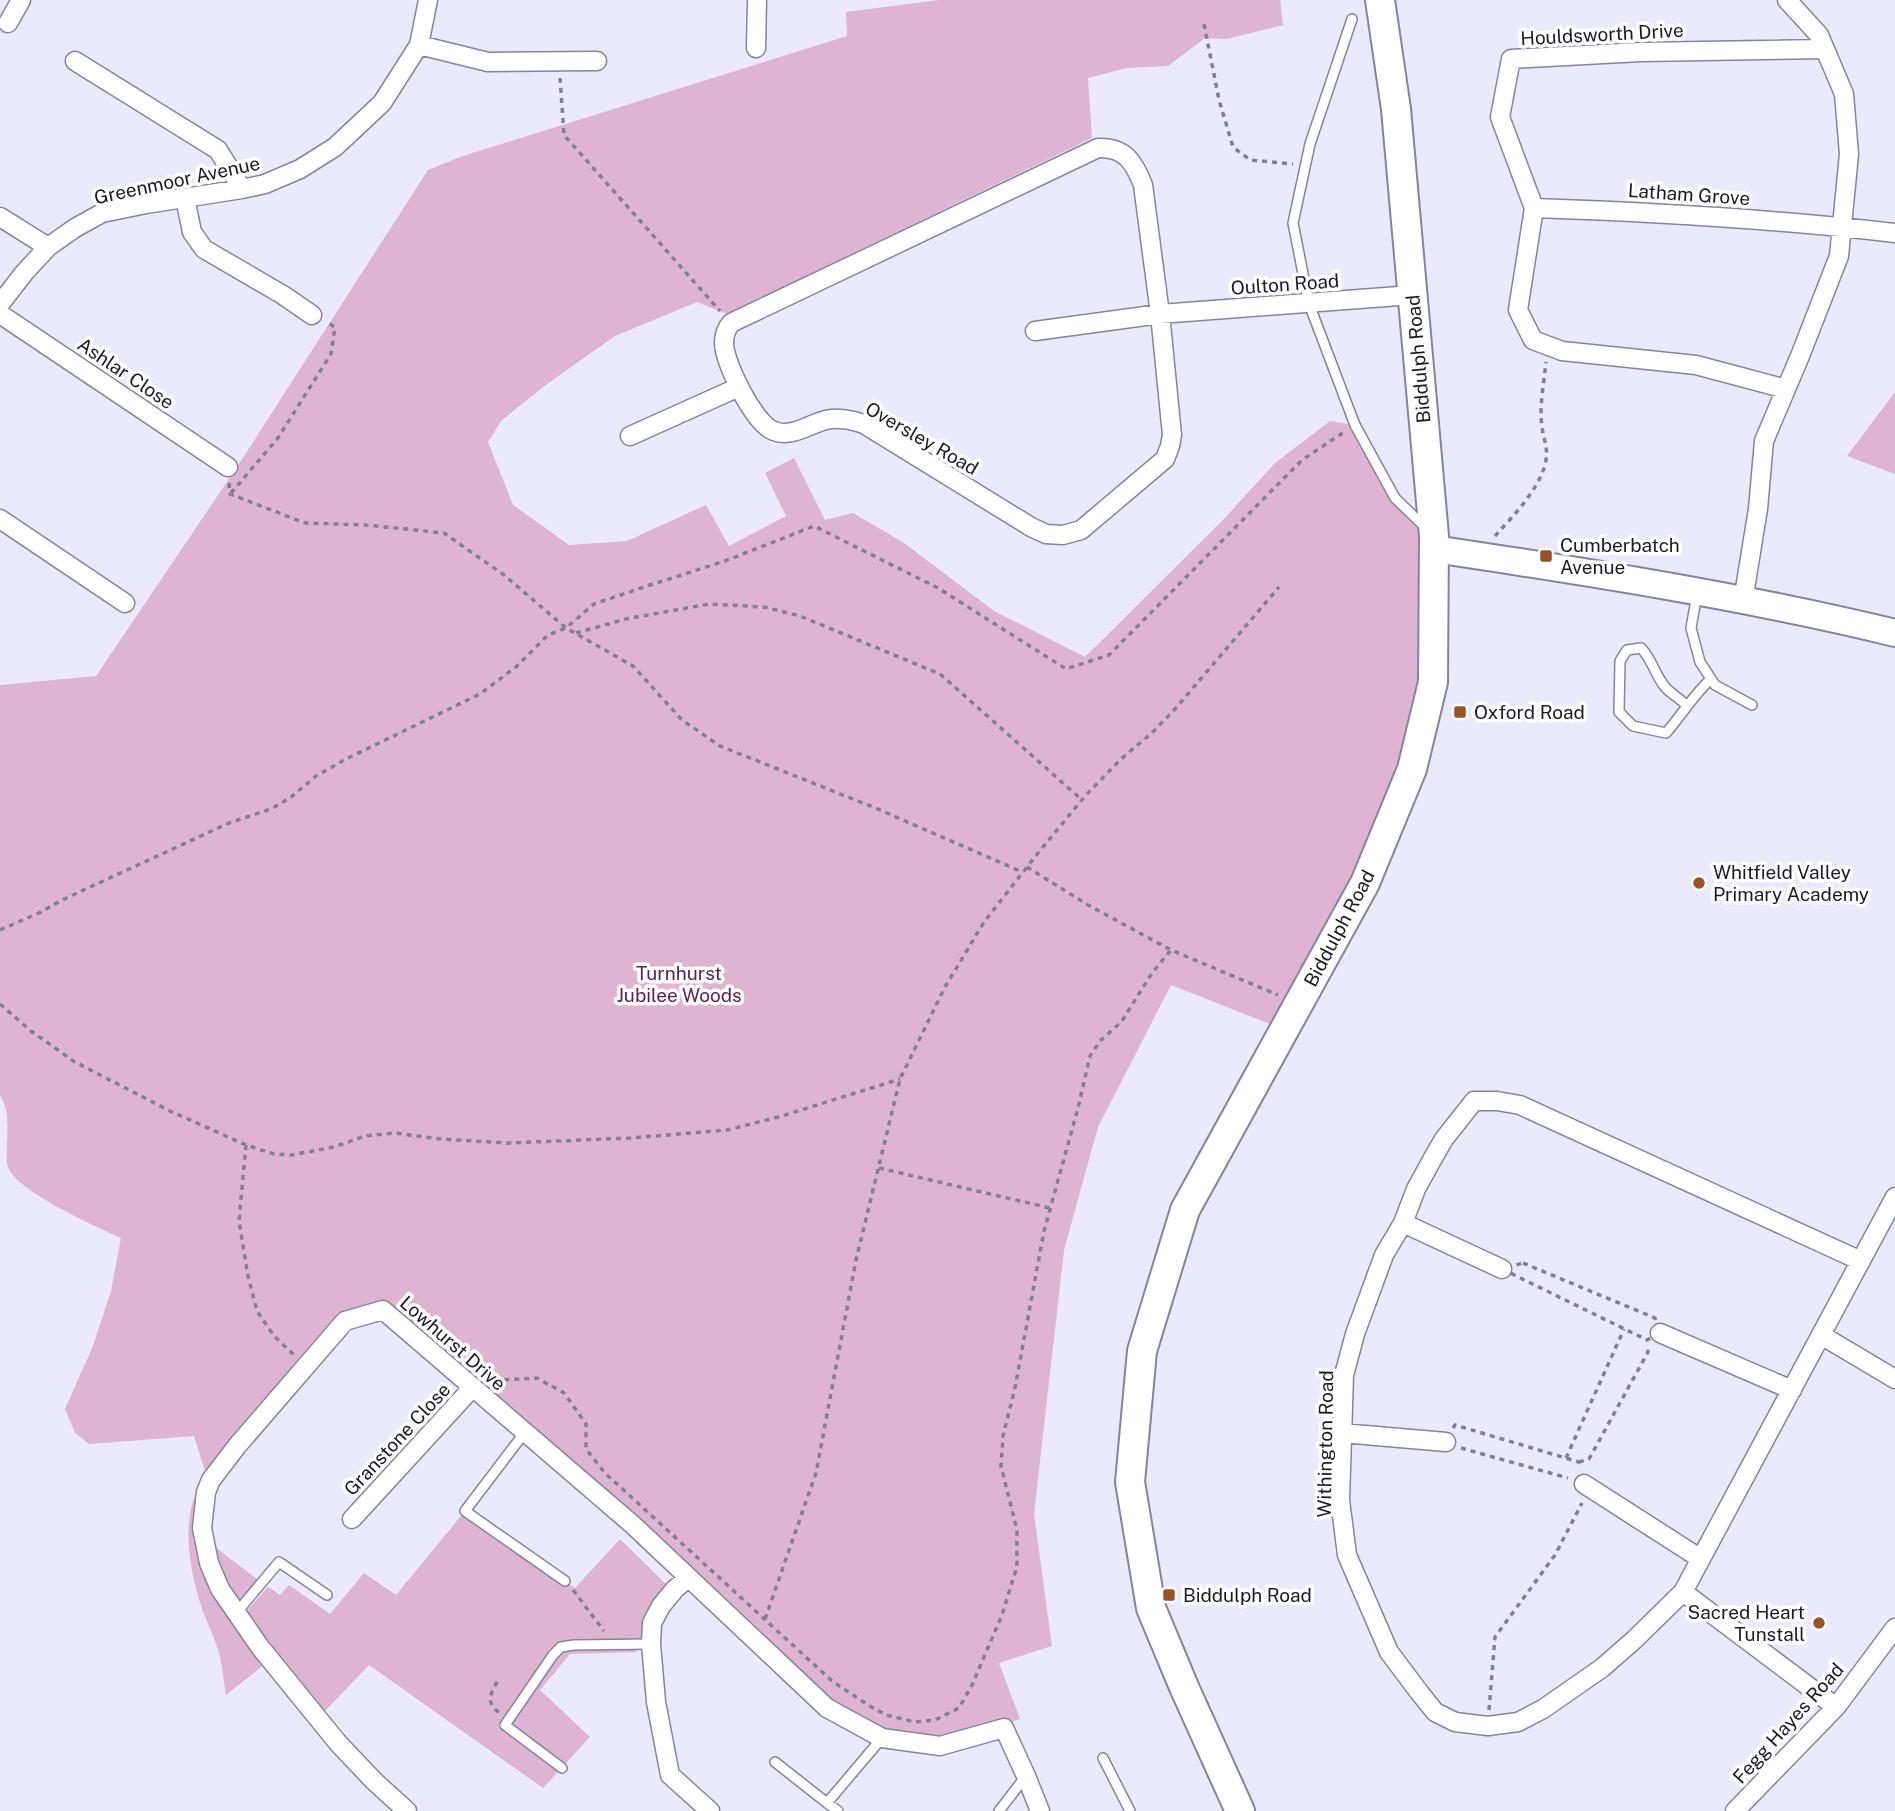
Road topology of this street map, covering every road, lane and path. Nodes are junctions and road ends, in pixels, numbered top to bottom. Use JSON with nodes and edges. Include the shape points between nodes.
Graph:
{"nodes":[{"id":1,"x":21,"y":0,"type":"edge"},
{"id":2,"x":428,"y":0,"type":"edge"},
{"id":3,"x":757,"y":0,"type":"edge"},
{"id":4,"x":1380,"y":0,"type":"edge"},
{"id":5,"x":1787,"y":0,"type":"edge"},
{"id":6,"x":1352,"y":19,"type":"dead end"},
{"id":7,"x":8,"y":23,"type":"dead end"},
{"id":8,"x":1204,"y":24,"type":"dead end"},
{"id":9,"x":419,"y":45,"type":"junction"},
{"id":10,"x":756,"y":48,"type":"dead end"},
{"id":11,"x":1825,"y":49,"type":"junction"},
{"id":12,"x":75,"y":61,"type":"dead end"},
{"id":13,"x":597,"y":61,"type":"dead end"},
{"id":14,"x":559,"y":62,"type":"junction"},
{"id":15,"x":1306,"y":165,"type":"junction"},
{"id":16,"x":242,"y":189,"type":"junction"},
{"id":17,"x":186,"y":198,"type":"junction"},
{"id":18,"x":1534,"y":208,"type":"junction"},
{"id":19,"x":0,"y":217,"type":"edge"},
{"id":20,"x":1842,"y":227,"type":"junction"},
{"id":21,"x":1895,"y":233,"type":"edge"},
{"id":22,"x":48,"y":247,"type":"junction"},
{"id":23,"x":1412,"y":295,"type":"junction"},
{"id":24,"x":1309,"y":303,"type":"junction"},
{"id":25,"x":0,"y":304,"type":"edge"},
{"id":26,"x":0,"y":314,"type":"edge"},
{"id":27,"x":1160,"y":314,"type":"junction"},
{"id":28,"x":312,"y":315,"type":"dead end"},
{"id":29,"x":731,"y":323,"type":"junction"},
{"id":30,"x":335,"y":327,"type":"dead end"},
{"id":31,"x":1035,"y":331,"type":"dead end"},
{"id":32,"x":1548,"y":346,"type":"junction"},
{"id":33,"x":738,"y":387,"type":"junction"},
{"id":34,"x":1786,"y":389,"type":"junction"},
{"id":35,"x":1355,"y":425,"type":"junction"},
{"id":36,"x":630,"y":436,"type":"dead end"},
{"id":37,"x":228,"y":467,"type":"joint"},
{"id":38,"x":230,"y":494,"type":"junction"},
{"id":39,"x":0,"y":519,"type":"edge"},
{"id":40,"x":1434,"y":543,"type":"junction"},
{"id":41,"x":1477,"y":556,"type":"junction"},
{"id":42,"x":1279,"y":587,"type":"dead end"},
{"id":43,"x":1697,"y":592,"type":"junction"},
{"id":44,"x":1743,"y":601,"type":"junction"},
{"id":45,"x":125,"y":603,"type":"dead end"},
{"id":46,"x":566,"y":628,"type":"junction"},
{"id":47,"x":576,"y":633,"type":"junction"},
{"id":48,"x":1895,"y":633,"type":"edge"},
{"id":49,"x":1711,"y":679,"type":"junction"},
{"id":50,"x":1752,"y":705,"type":"dead end"},
{"id":51,"x":1687,"y":706,"type":"junction"},
{"id":52,"x":1082,"y":800,"type":"junction"},
{"id":53,"x":1027,"y":867,"type":"junction"},
{"id":54,"x":1023,"y":873,"type":"junction"},
{"id":55,"x":0,"y":930,"type":"edge"},
{"id":56,"x":1171,"y":950,"type":"junction"},
{"id":57,"x":0,"y":1004,"type":"edge"},
{"id":58,"x":1299,"y":1004,"type":"junction"},
{"id":59,"x":900,"y":1079,"type":"junction"},
{"id":60,"x":246,"y":1145,"type":"junction"},
{"id":61,"x":879,"y":1168,"type":"junction"},
{"id":62,"x":1895,"y":1197,"type":"edge"},
{"id":63,"x":1051,"y":1208,"type":"junction"},
{"id":64,"x":1403,"y":1223,"type":"junction"},
{"id":65,"x":1861,"y":1261,"type":"junction"},
{"id":66,"x":1502,"y":1269,"type":"junction"},
{"id":67,"x":413,"y":1304,"type":"dead end"},
{"id":68,"x":1625,"y":1328,"type":"junction"},
{"id":69,"x":1821,"y":1335,"type":"junction"},
{"id":70,"x":1654,"y":1336,"type":"junction"},
{"id":71,"x":306,"y":1366,"type":"junction"},
{"id":72,"x":1895,"y":1379,"type":"edge"},
{"id":73,"x":473,"y":1387,"type":"junction"},
{"id":74,"x":1792,"y":1390,"type":"junction"},
{"id":75,"x":525,"y":1432,"type":"junction"},
{"id":76,"x":1342,"y":1433,"type":"junction"},
{"id":77,"x":1446,"y":1442,"type":"junction"},
{"id":78,"x":1566,"y":1458,"type":"junction"},
{"id":79,"x":1579,"y":1462,"type":"junction"},
{"id":80,"x":1587,"y":1486,"type":"joint"},
{"id":81,"x":352,"y":1519,"type":"dead end"},
{"id":82,"x":1701,"y":1559,"type":"junction"},
{"id":83,"x":688,"y":1578,"type":"junction"},
{"id":84,"x":565,"y":1581,"type":"joint"},
{"id":85,"x":1683,"y":1592,"type":"junction"},
{"id":86,"x":327,"y":1595,"type":"dead end"},
{"id":87,"x":237,"y":1612,"type":"junction"},
{"id":88,"x":765,"y":1619,"type":"junction"},
{"id":89,"x":1895,"y":1628,"type":"edge"},
{"id":90,"x":614,"y":1644,"type":"junction"},
{"id":91,"x":651,"y":1644,"type":"junction"},
{"id":92,"x":499,"y":1679,"type":"dead end"},
{"id":93,"x":1836,"y":1707,"type":"junction"},
{"id":94,"x":510,"y":1718,"type":"junction"},
{"id":95,"x":1488,"y":1726,"type":"junction"},
{"id":96,"x":883,"y":1738,"type":"junction"},
{"id":97,"x":1103,"y":1758,"type":"dead end"},
{"id":98,"x":775,"y":1762,"type":"dead end"},
{"id":99,"x":562,"y":1768,"type":"dead end"},
{"id":100,"x":1026,"y":1776,"type":"junction"},
{"id":101,"x":827,"y":1802,"type":"junction"},
{"id":102,"x":1741,"y":1810,"type":"edge"},
{"id":103,"x":407,"y":1811,"type":"edge"},
{"id":104,"x":710,"y":1811,"type":"edge"},
{"id":105,"x":838,"y":1811,"type":"edge"},
{"id":106,"x":999,"y":1811,"type":"edge"},
{"id":107,"x":1041,"y":1811,"type":"edge"},
{"id":108,"x":1130,"y":1811,"type":"edge"},
{"id":109,"x":1240,"y":1811,"type":"edge"}],
"edges":[{"from":1,"to":7,"type":"street"},
{"from":2,"to":9,"type":"street","name":"Greenmoor Avenue"},
{"from":3,"to":10,"type":"street"},
{"from":4,"to":23,"type":"main road","name":"Biddulph Road","via":[[1396,109]]},
{"from":5,"to":11,"type":"street","via":[[1819,35]]},
{"from":6,"to":15,"type":"lane"},
{"from":8,"to":15,"type":"path","via":[[1233,147],[1250,160]]},
{"from":9,"to":14,"type":"street","via":[[488,62]]},
{"from":9,"to":16,"type":"street","name":"Greenmoor Avenue","via":[[382,103],[335,147],[300,169]]},
{"from":11,"to":18,"type":"street","name":"Houldsworth Drive","via":[[1511,59],[1500,117]]},
{"from":11,"to":20,"type":"street","via":[[1844,94],[1849,154]]},
{"from":12,"to":16,"type":"street","via":[[107,71],[218,150]]},
{"from":13,"to":14,"type":"street"},
{"from":14,"to":29,"type":"path","via":[[564,135]]},
{"from":15,"to":24,"type":"lane","via":[[1293,223]]},
{"from":16,"to":17,"type":"street","name":"Greenmoor Avenue"},
{"from":17,"to":22,"type":"street","name":"Greenmoor Avenue","via":[[102,213]]},
{"from":17,"to":28,"type":"street","via":[[192,232],[204,249],[287,288]]},
{"from":18,"to":20,"type":"street","name":"Latham Grove","via":[[1676,213]]},
{"from":18,"to":32,"type":"street","name":"Houldsworth Drive","via":[[1518,310],[1533,340]]},
{"from":19,"to":22,"type":"street"},
{"from":20,"to":21,"type":"street","name":"Latham Grove"},
{"from":20,"to":34,"type":"street","via":[[1839,256]]},
{"from":22,"to":25,"type":"street","name":"Greenmoor Avenue"},
{"from":23,"to":24,"type":"street","name":"Oulton Road"},
{"from":23,"to":40,"type":"main road","name":"Biddulph Road"},
{"from":24,"to":27,"type":"street","name":"Oulton Road"},
{"from":24,"to":35,"type":"lane"},
{"from":26,"to":37,"type":"street","name":"Ashlar Close"},
{"from":27,"to":29,"type":"street","name":"Oversley Road","via":[[1143,185],[1124,154],[1098,148]]},
{"from":27,"to":31,"type":"street","name":"Oulton Road"},
{"from":27,"to":33,"type":"street","name":"Oversley Road","via":[[1172,435],[1166,459],[1081,530],[1063,535],[1031,527],[864,424],[827,420],[794,432],[772,431],[760,423]]},
{"from":29,"to":33,"type":"street","name":"Oversley Road","via":[[726,330],[725,353]]},
{"from":30,"to":38,"type":"path","via":[[331,354],[278,438]]},
{"from":32,"to":34,"type":"street","via":[[1696,365]]},
{"from":32,"to":41,"type":"path","via":[[1541,406],[1545,464],[1517,511]]},
{"from":33,"to":36,"type":"street"},
{"from":34,"to":44,"type":"street","via":[[1764,441]]},
{"from":35,"to":40,"type":"lane","via":[[1395,498]]},
{"from":35,"to":46,"type":"path","via":[[1302,460],[1109,655],[1066,670],[938,588],[814,526],[594,604]]},
{"from":37,"to":38,"type":"path"},
{"from":38,"to":46,"type":"path","via":[[305,523],[444,533],[504,575]]},
{"from":39,"to":45,"type":"street"},
{"from":40,"to":41,"type":"street"},
{"from":40,"to":58,"type":"main road","name":"Biddulph Road","via":[[1433,682],[1412,769],[1365,883]]},
{"from":41,"to":43,"type":"street"},
{"from":42,"to":52,"type":"path","via":[[1175,709]]},
{"from":43,"to":44,"type":"street"},
{"from":43,"to":49,"type":"lane","via":[[1691,628],[1700,662]]},
{"from":44,"to":48,"type":"street"},
{"from":46,"to":47,"type":"path"},
{"from":46,"to":55,"type":"path","via":[[548,635],[480,694],[346,759],[271,809],[229,823]]},
{"from":47,"to":52,"type":"path","via":[[709,604],[764,607],[800,616],[940,674]]},
{"from":47,"to":54,"type":"path","via":[[633,666],[682,720],[720,746]]},
{"from":49,"to":50,"type":"lane"},
{"from":49,"to":51,"type":"lane"},
{"from":51,"to":51,"type":"lane","via":[[1666,733],[1633,726],[1619,712],[1620,661],[1627,650],[1642,648],[1667,689]]},
{"from":52,"to":53,"type":"path"},
{"from":53,"to":54,"type":"path"},
{"from":53,"to":56,"type":"path"},
{"from":54,"to":59,"type":"path","via":[[984,922],[945,987]]},
{"from":56,"to":58,"type":"path"},
{"from":56,"to":63,"type":"path","via":[[1122,1021],[1090,1056]]},
{"from":57,"to":60,"type":"path","via":[[75,1062]]},
{"from":58,"to":109,"type":"main road","name":"Biddulph Road","via":[[1185,1210],[1142,1351],[1130,1482],[1151,1608]]},
{"from":59,"to":60,"type":"path","via":[[727,1130],[508,1143],[395,1133],[291,1155]]},
{"from":59,"to":61,"type":"path"},
{"from":60,"to":71,"type":"path","via":[[239,1221],[257,1311],[274,1336]]},
{"from":61,"to":63,"type":"path"},
{"from":61,"to":88,"type":"path","via":[[856,1260],[816,1473]]},
{"from":62,"to":65,"type":"street","name":"Withington Road"},
{"from":63,"to":88,"type":"path","via":[[1003,1436],[1001,1466],[1017,1531],[1017,1566],[1002,1615],[959,1708],[935,1720],[915,1722],[886,1715],[832,1681]]},
{"from":64,"to":65,"type":"street","name":"Withington Road","via":[[1416,1189],[1452,1128],[1474,1101],[1497,1101],[1520,1105]]},
{"from":64,"to":66,"type":"street"},
{"from":64,"to":76,"type":"street","name":"Withington Road","via":[[1384,1255],[1355,1334],[1344,1375]]},
{"from":65,"to":69,"type":"street","name":"Withington Road"},
{"from":66,"to":68,"type":"path"},
{"from":66,"to":70,"type":"path","via":[[1523,1264],[1655,1318]]},
{"from":67,"to":88,"type":"path","via":[[499,1380],[537,1378],[564,1393],[586,1424],[586,1449],[605,1474]]},
{"from":68,"to":70,"type":"path"},
{"from":68,"to":78,"type":"path"},
{"from":69,"to":72,"type":"street"},
{"from":69,"to":74,"type":"street","name":"Withington Road"},
{"from":70,"to":74,"type":"street"},
{"from":70,"to":79,"type":"path","via":[[1589,1459]]},
{"from":71,"to":73,"type":"street","name":"Lowhurst Drive","via":[[345,1321],[383,1310]]},
{"from":71,"to":87,"type":"street","name":"Lowhurst Drive","via":[[237,1446],[206,1492],[202,1528],[209,1563]]},
{"from":73,"to":75,"type":"street","name":"Lowhurst Drive"},
{"from":73,"to":81,"type":"street","name":"Granstone Close"},
{"from":74,"to":82,"type":"street","name":"Withington Road"},
{"from":75,"to":83,"type":"street","name":"Lowhurst Drive"},
{"from":75,"to":84,"type":"lane","via":[[465,1511]]},
{"from":76,"to":77,"type":"street"},
{"from":76,"to":95,"type":"street","name":"Withington Road","via":[[1340,1500],[1347,1555],[1389,1652],[1435,1712],[1455,1722]]},
{"from":77,"to":78,"type":"path","via":[[1455,1425]]},
{"from":77,"to":79,"type":"path","via":[[1570,1479]]},
{"from":78,"to":79,"type":"path"},
{"from":80,"to":82,"type":"street"},
{"from":80,"to":95,"type":"path","via":[[1555,1555],[1495,1637]]},
{"from":82,"to":85,"type":"street","name":"Withington Road"},
{"from":83,"to":91,"type":"street","via":[[661,1606],[652,1623]]},
{"from":83,"to":96,"type":"street","name":"Lowhurst Drive","via":[[827,1708]]},
{"from":84,"to":90,"type":"path"},
{"from":85,"to":93,"type":"street"},
{"from":85,"to":95,"type":"street","name":"Withington Road","via":[[1634,1640],[1569,1692],[1518,1722]]},
{"from":86,"to":87,"type":"lane","via":[[279,1562]]},
{"from":87,"to":103,"type":"street","name":"Lowhurst Drive","via":[[338,1743]]},
{"from":89,"to":93,"type":"street","name":"Fegg Hayes Road"},
{"from":90,"to":91,"type":"lane"},
{"from":90,"to":94,"type":"lane","via":[[561,1647]]},
{"from":91,"to":104,"type":"street","via":[[670,1775]]},
{"from":92,"to":94,"type":"path","via":[[489,1699],[494,1709]]},
{"from":93,"to":102,"type":"street","name":"Fegg Hayes Road"},
{"from":94,"to":99,"type":"lane","via":[[505,1726]]},
{"from":96,"to":100,"type":"street","name":"Lowhurst Drive","via":[[940,1746],[1004,1728]]},
{"from":96,"to":101,"type":"lane"},
{"from":97,"to":108,"type":"lane"},
{"from":98,"to":101,"type":"lane"},
{"from":100,"to":106,"type":"lane"},
{"from":100,"to":107,"type":"street"},
{"from":101,"to":105,"type":"lane"}]}
